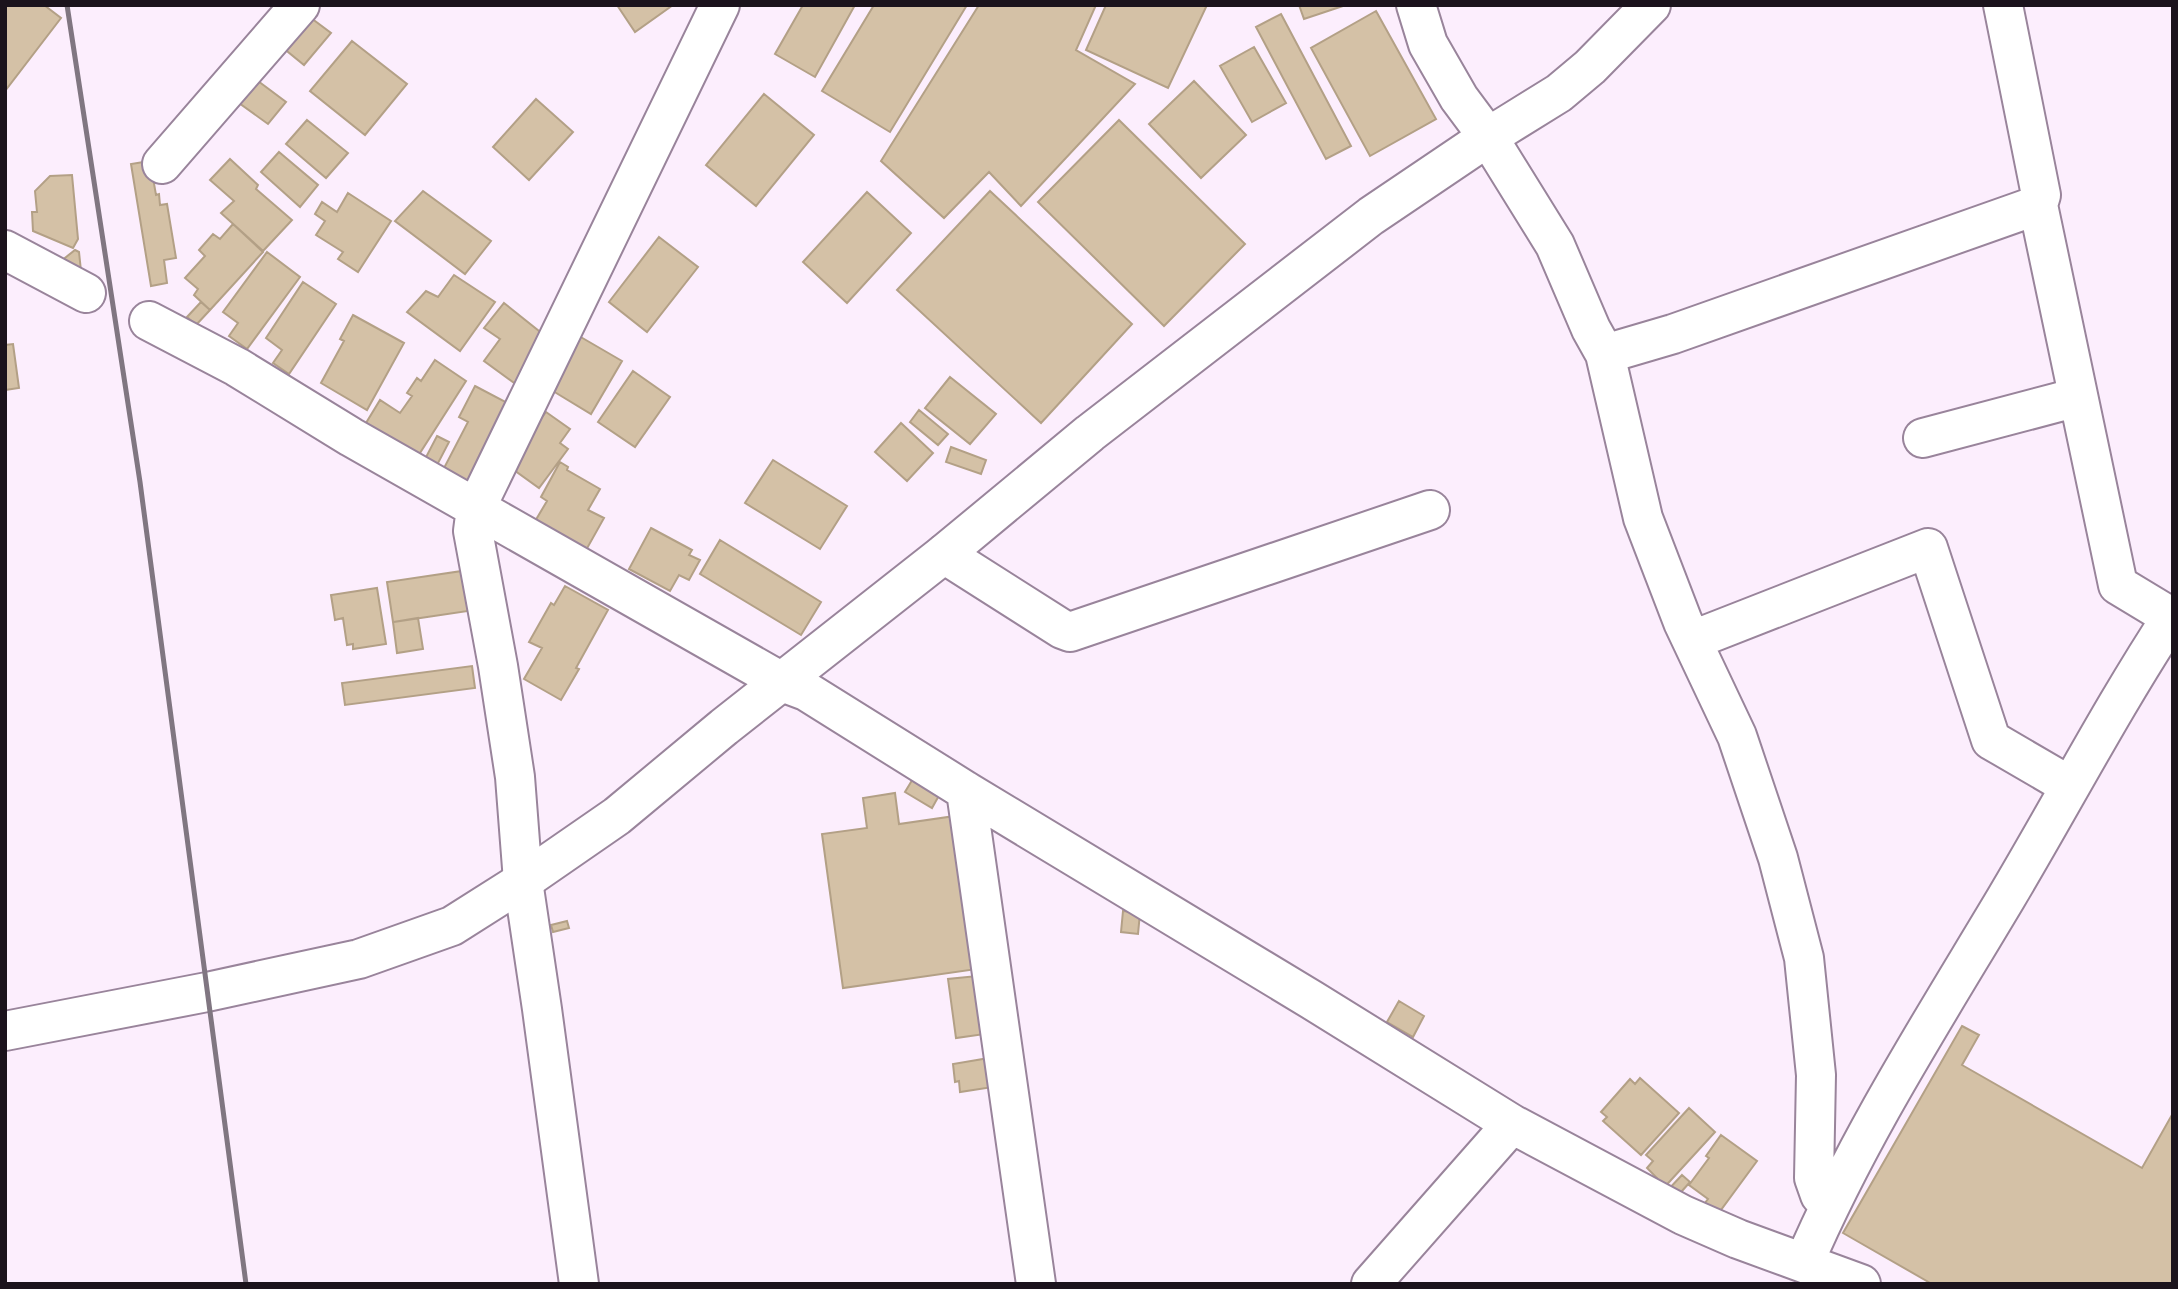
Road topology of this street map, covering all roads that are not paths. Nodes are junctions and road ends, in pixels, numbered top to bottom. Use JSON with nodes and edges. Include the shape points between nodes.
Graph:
{"nodes":[{"id":1,"x":300,"y":5,"type":"edge"},
{"id":2,"x":720,"y":5,"type":"edge"},
{"id":3,"x":1416,"y":5,"type":"edge"},
{"id":4,"x":1651,"y":5,"type":"edge"},
{"id":5,"x":2003,"y":5,"type":"edge"},
{"id":6,"x":1488,"y":137,"type":"junction"},
{"id":7,"x":162,"y":164,"type":"dead end"},
{"id":8,"x":2038,"y":205,"type":"junction"},
{"id":9,"x":5,"y":250,"type":"edge"},
{"id":10,"x":86,"y":293,"type":"dead end"},
{"id":11,"x":149,"y":321,"type":"dead end"},
{"id":12,"x":1605,"y":354,"type":"junction"},
{"id":13,"x":2078,"y":397,"type":"junction"},
{"id":14,"x":1923,"y":438,"type":"dead end"},
{"id":15,"x":476,"y":508,"type":"junction"},
{"id":16,"x":1430,"y":510,"type":"dead end"},
{"id":17,"x":944,"y":554,"type":"junction"},
{"id":18,"x":2172,"y":616,"type":"edge"},
{"id":19,"x":1693,"y":640,"type":"junction"},
{"id":20,"x":782,"y":682,"type":"junction"},
{"id":21,"x":2070,"y":786,"type":"junction"},
{"id":22,"x":966,"y":791,"type":"junction"},
{"id":23,"x":523,"y":881,"type":"junction"},
{"id":24,"x":5,"y":1031,"type":"edge"},
{"id":25,"x":1511,"y":1124,"type":"junction"},
{"id":26,"x":1829,"y":1205,"type":"junction"},
{"id":27,"x":1795,"y":1269,"type":"edge"},
{"id":28,"x":579,"y":1284,"type":"edge"},
{"id":29,"x":1036,"y":1284,"type":"edge"},
{"id":30,"x":1371,"y":1284,"type":"edge"},
{"id":31,"x":1861,"y":1284,"type":"edge"}],
"edges":[{"from":1,"to":7,"type":"street"},
{"from":2,"to":15,"type":"street"},
{"from":3,"to":6,"type":"street","via":[[1429,44]]},
{"from":4,"to":6,"type":"street","via":[[1559,93]]},
{"from":5,"to":8,"type":"street","via":[[2041,195]]},
{"from":6,"to":12,"type":"street","via":[[1555,245]]},
{"from":6,"to":17,"type":"street","via":[[1300,270]]},
{"from":8,"to":12,"type":"street"},
{"from":8,"to":13,"type":"street"},
{"from":9,"to":10,"type":"street"},
{"from":11,"to":15,"type":"street","via":[[237,366]]},
{"from":12,"to":19,"type":"street","via":[[1643,518]]},
{"from":13,"to":14,"type":"street"},
{"from":13,"to":18,"type":"street","via":[[2118,585]]},
{"from":15,"to":20,"type":"street"},
{"from":15,"to":23,"type":"street","via":[[473,531],[515,778]]},
{"from":16,"to":17,"type":"street","via":[[1070,632]]},
{"from":17,"to":20,"type":"street"},
{"from":18,"to":21,"type":"street"},
{"from":19,"to":21,"type":"street","via":[[1928,548],[1991,740]]},
{"from":19,"to":26,"type":"street","via":[[1737,736],[1778,858],[1804,958],[1816,1075],[1814,1178]]},
{"from":20,"to":22,"type":"street","via":[[806,691]]},
{"from":20,"to":23,"type":"street","via":[[617,816]]},
{"from":21,"to":26,"type":"street"},
{"from":22,"to":25,"type":"street"},
{"from":22,"to":29,"type":"street"},
{"from":23,"to":24,"type":"street","via":[[452,926],[359,959]]},
{"from":23,"to":28,"type":"street"},
{"from":25,"to":27,"type":"street"},
{"from":25,"to":30,"type":"street"},
{"from":26,"to":27,"type":"street"},
{"from":27,"to":31,"type":"street"}]}
